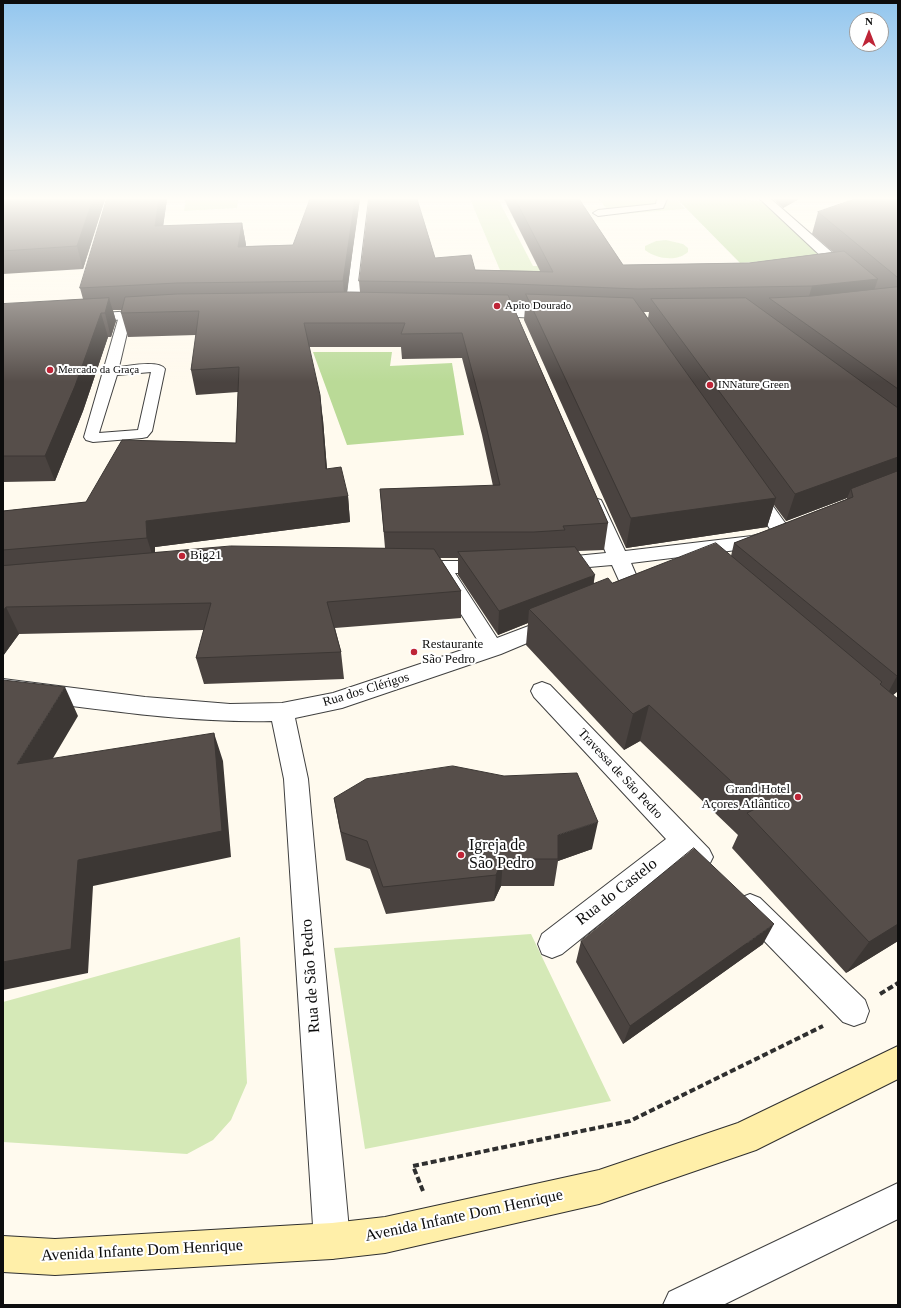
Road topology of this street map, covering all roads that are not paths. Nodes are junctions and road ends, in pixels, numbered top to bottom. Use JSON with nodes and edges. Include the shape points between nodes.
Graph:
{"nodes":[{"id":1,"x":358,"y":260,"type":"edge"},
{"id":2,"x":833,"y":260,"type":"edge"},
{"id":3,"x":855,"y":280,"type":"edge"},
{"id":4,"x":82,"y":303,"type":"edge"},
{"id":5,"x":337,"y":310,"type":"edge"},
{"id":6,"x":352,"y":310,"type":"junction"},
{"id":7,"x":367,"y":310,"type":"edge"},
{"id":8,"x":472,"y":312,"type":"edge"},
{"id":9,"x":168,"y":313,"type":"edge"},
{"id":10,"x":566,"y":315,"type":"edge"},
{"id":11,"x":125,"y":316,"type":"junction"},
{"id":12,"x":111,"y":370,"type":"junction"},
{"id":13,"x":746,"y":480,"type":"edge"},
{"id":14,"x":587,"y":487,"type":"edge"},
{"id":15,"x":753,"y":542,"type":"junction"},
{"id":16,"x":618,"y":559,"type":"junction"},
{"id":17,"x":539,"y":565,"type":"edge"},
{"id":18,"x":394,"y":566,"type":"edge"},
{"id":19,"x":509,"y":566,"type":"edge"},
{"id":20,"x":441,"y":568,"type":"junction"},
{"id":21,"x":701,"y":568,"type":"edge"},
{"id":22,"x":654,"y":583,"type":"edge"},
{"id":23,"x":574,"y":615,"type":"edge"},
{"id":24,"x":493,"y":648,"type":"junction"},
{"id":25,"x":3,"y":688,"type":"edge"},
{"id":26,"x":542,"y":691,"type":"dead end"},
{"id":27,"x":282,"y":712,"type":"junction"},
{"id":28,"x":708,"y":865,"type":"junction"},
{"id":29,"x":552,"y":944,"type":"dead end"},
{"id":30,"x":854,"y":1011,"type":"road end"},
{"id":31,"x":898,"y":1062,"type":"edge"},
{"id":32,"x":898,"y":1200,"type":"edge"},
{"id":33,"x":332,"y":1241,"type":"junction"},
{"id":34,"x":3,"y":1254,"type":"edge"},
{"id":35,"x":682,"y":1305,"type":"edge"}],
"edges":[{"from":1,"to":6,"type":"street"},
{"from":2,"to":3,"type":"street"},
{"from":4,"to":11,"type":"street","via":[[74,318]]},
{"from":5,"to":6,"type":"street"},
{"from":6,"to":7,"type":"street"},
{"from":8,"to":10,"type":"street","via":[[516,321]]},
{"from":9,"to":11,"type":"street"},
{"from":11,"to":12,"type":"lane"},
{"from":12,"to":12,"type":"lane","via":[[91,437],[142,434],[145,431],[158,369]]},
{"from":13,"to":15,"type":"street","via":[[789,529]]},
{"from":14,"to":16,"type":"street"},
{"from":15,"to":16,"type":"street"},
{"from":15,"to":21,"type":"street"},
{"from":16,"to":17,"type":"street"},
{"from":16,"to":22,"type":"street","via":[[625,594]]},
{"from":18,"to":20,"type":"street"},
{"from":19,"to":20,"type":"street"},
{"from":20,"to":24,"type":"street"},
{"from":23,"to":24,"type":"street","name":"Rua dos Clérigos"},
{"from":24,"to":27,"type":"street","name":"Rua dos Clérigos","via":[[334,702]]},
{"from":25,"to":27,"type":"street","name":"Rua dos Clérigos","via":[[152,707],[230,713]]},
{"from":26,"to":28,"type":"street","name":"Travessa de São Pedro"},
{"from":27,"to":33,"type":"street","name":"Rua de São Pedro","via":[[296,779]]},
{"from":28,"to":29,"type":"street","name":"Rua do Castelo"},
{"from":28,"to":30,"type":"street","name":"Travessa de São Pedro"},
{"from":31,"to":33,"type":"main road","name":"Avenida Infante Dom Henrique","via":[[744,1138],[599,1187],[385,1234]]},
{"from":32,"to":35,"type":"street"},
{"from":33,"to":34,"type":"main road","name":"Avenida Infante Dom Henrique","via":[[55,1257]]}]}
